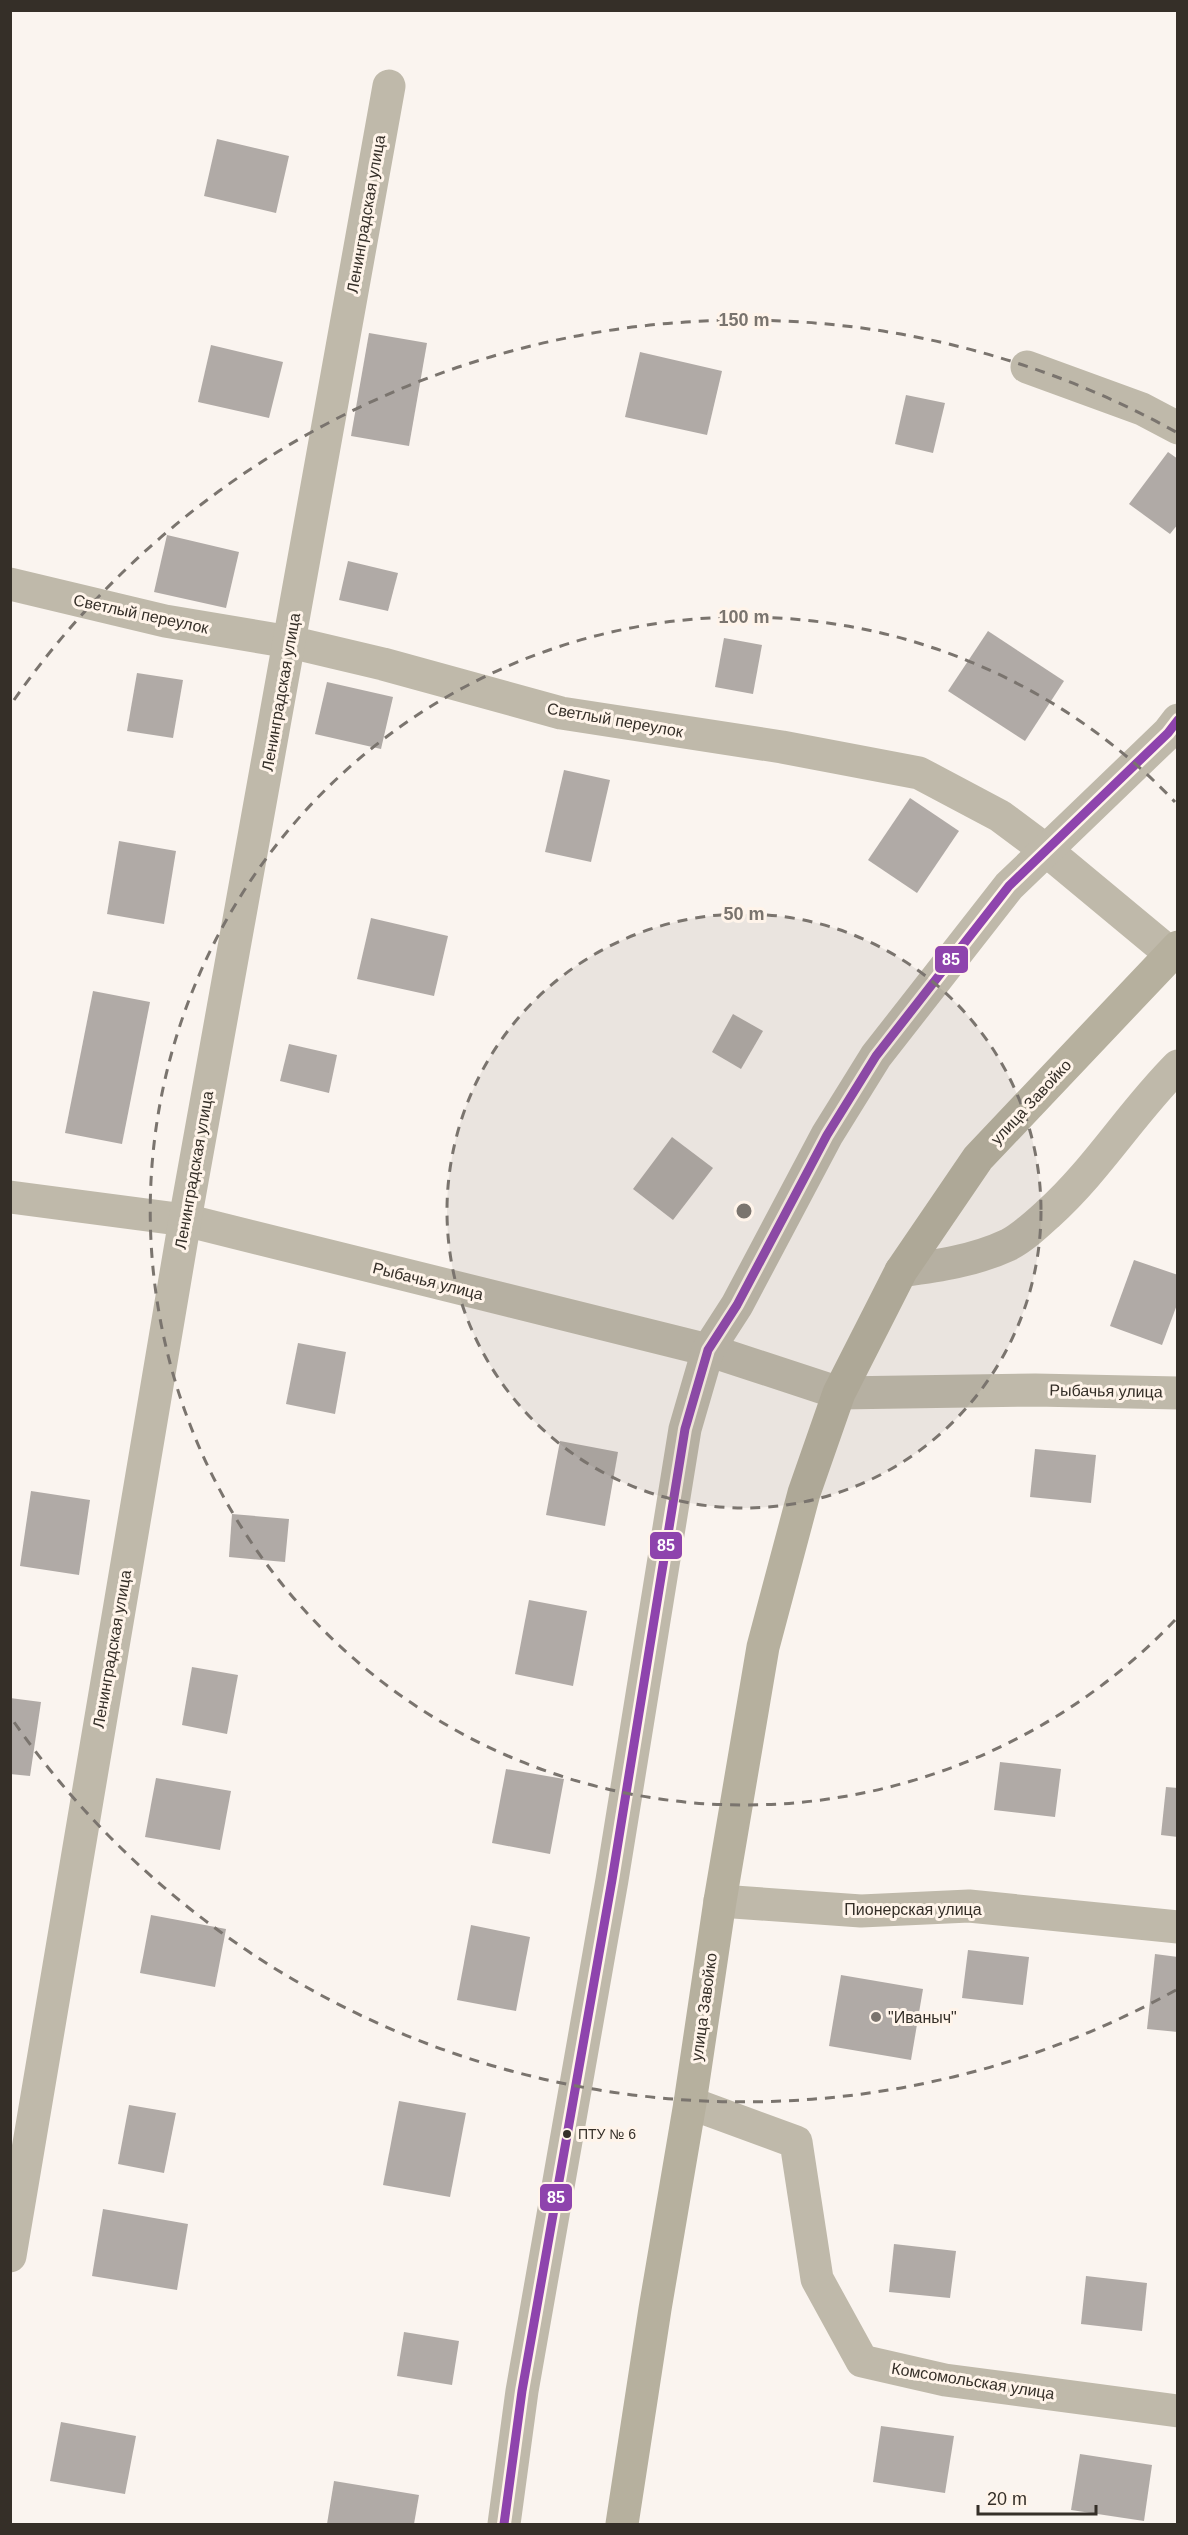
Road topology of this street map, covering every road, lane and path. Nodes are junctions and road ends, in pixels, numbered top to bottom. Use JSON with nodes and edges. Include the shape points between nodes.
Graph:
{"nodes":[{"id":1,"x":389,"y":86,"type":"dead end"},
{"id":2,"x":1027,"y":367,"type":"dead end"},
{"id":3,"x":1178,"y":428,"type":"edge"},
{"id":4,"x":10,"y":584,"type":"edge"},
{"id":5,"x":290,"y":642,"type":"junction"},
{"id":6,"x":1178,"y":720,"type":"edge"},
{"id":7,"x":1047,"y":850,"type":"junction"},
{"id":8,"x":1174,"y":951,"type":"edge"},
{"id":9,"x":1178,"y":1066,"type":"edge"},
{"id":10,"x":10,"y":1197,"type":"edge"},
{"id":11,"x":185,"y":1220,"type":"junction"},
{"id":12,"x":901,"y":1271,"type":"junction"},
{"id":13,"x":708,"y":1350,"type":"junction"},
{"id":14,"x":839,"y":1393,"type":"junction"},
{"id":15,"x":1178,"y":1393,"type":"edge"},
{"id":16,"x":720,"y":1901,"type":"junction"},
{"id":17,"x":1178,"y":1927,"type":"edge"},
{"id":18,"x":690,"y":2103,"type":"junction"},
{"id":19,"x":10,"y":2256,"type":"edge"},
{"id":20,"x":1178,"y":2411,"type":"edge"},
{"id":21,"x":504,"y":2524,"type":"edge"},
{"id":22,"x":622,"y":2524,"type":"edge"}],
"edges":[{"from":1,"to":5,"type":"street","name":"Ленинградская улица"},
{"from":2,"to":3,"type":"street","via":[[1142,409]]},
{"from":4,"to":5,"type":"street","name":"Светлый переулок","via":[[165,621]]},
{"from":5,"to":7,"type":"street","name":"Светлый переулок","via":[[561,713],[782,747],[918,773],[1000,816]]},
{"from":5,"to":11,"type":"street","name":"Ленинградская улица"},
{"from":6,"to":7,"type":"street"},
{"from":7,"to":8,"type":"street","name":"Светлый переулок"},
{"from":7,"to":13,"type":"street","via":[[1009,886],[876,1056],[827,1135],[737,1305]]},
{"from":8,"to":12,"type":"main road","name":"улица Завойко","via":[[978,1158]]},
{"from":9,"to":12,"type":"street","via":[[1151,1093],[1103,1156],[1034,1227],[1008,1245],[953,1264]]},
{"from":10,"to":11,"type":"street","name":"Рыбачья улица"},
{"from":11,"to":13,"type":"street","name":"Рыбачья улица"},
{"from":11,"to":19,"type":"street","name":"Ленинградская улица"},
{"from":12,"to":14,"type":"main road","name":"улица Завойко"},
{"from":13,"to":14,"type":"street","name":"Рыбачья улица"},
{"from":13,"to":21,"type":"street","via":[[686,1429],[522,2391]]},
{"from":14,"to":15,"type":"street","name":"Рыбачья улица"},
{"from":14,"to":16,"type":"main road","name":"улица Завойко","via":[[804,1493],[763,1647]]},
{"from":16,"to":17,"type":"street","name":"Пионерская улица","via":[[861,1911],[969,1906]]},
{"from":16,"to":18,"type":"main road","name":"улица Завойко"},
{"from":18,"to":20,"type":"street","name":"Комсомольская улица","via":[[796,2142],[818,2279],[862,2361],[945,2380]]},
{"from":18,"to":22,"type":"main road","name":"улица Завойко"}]}
